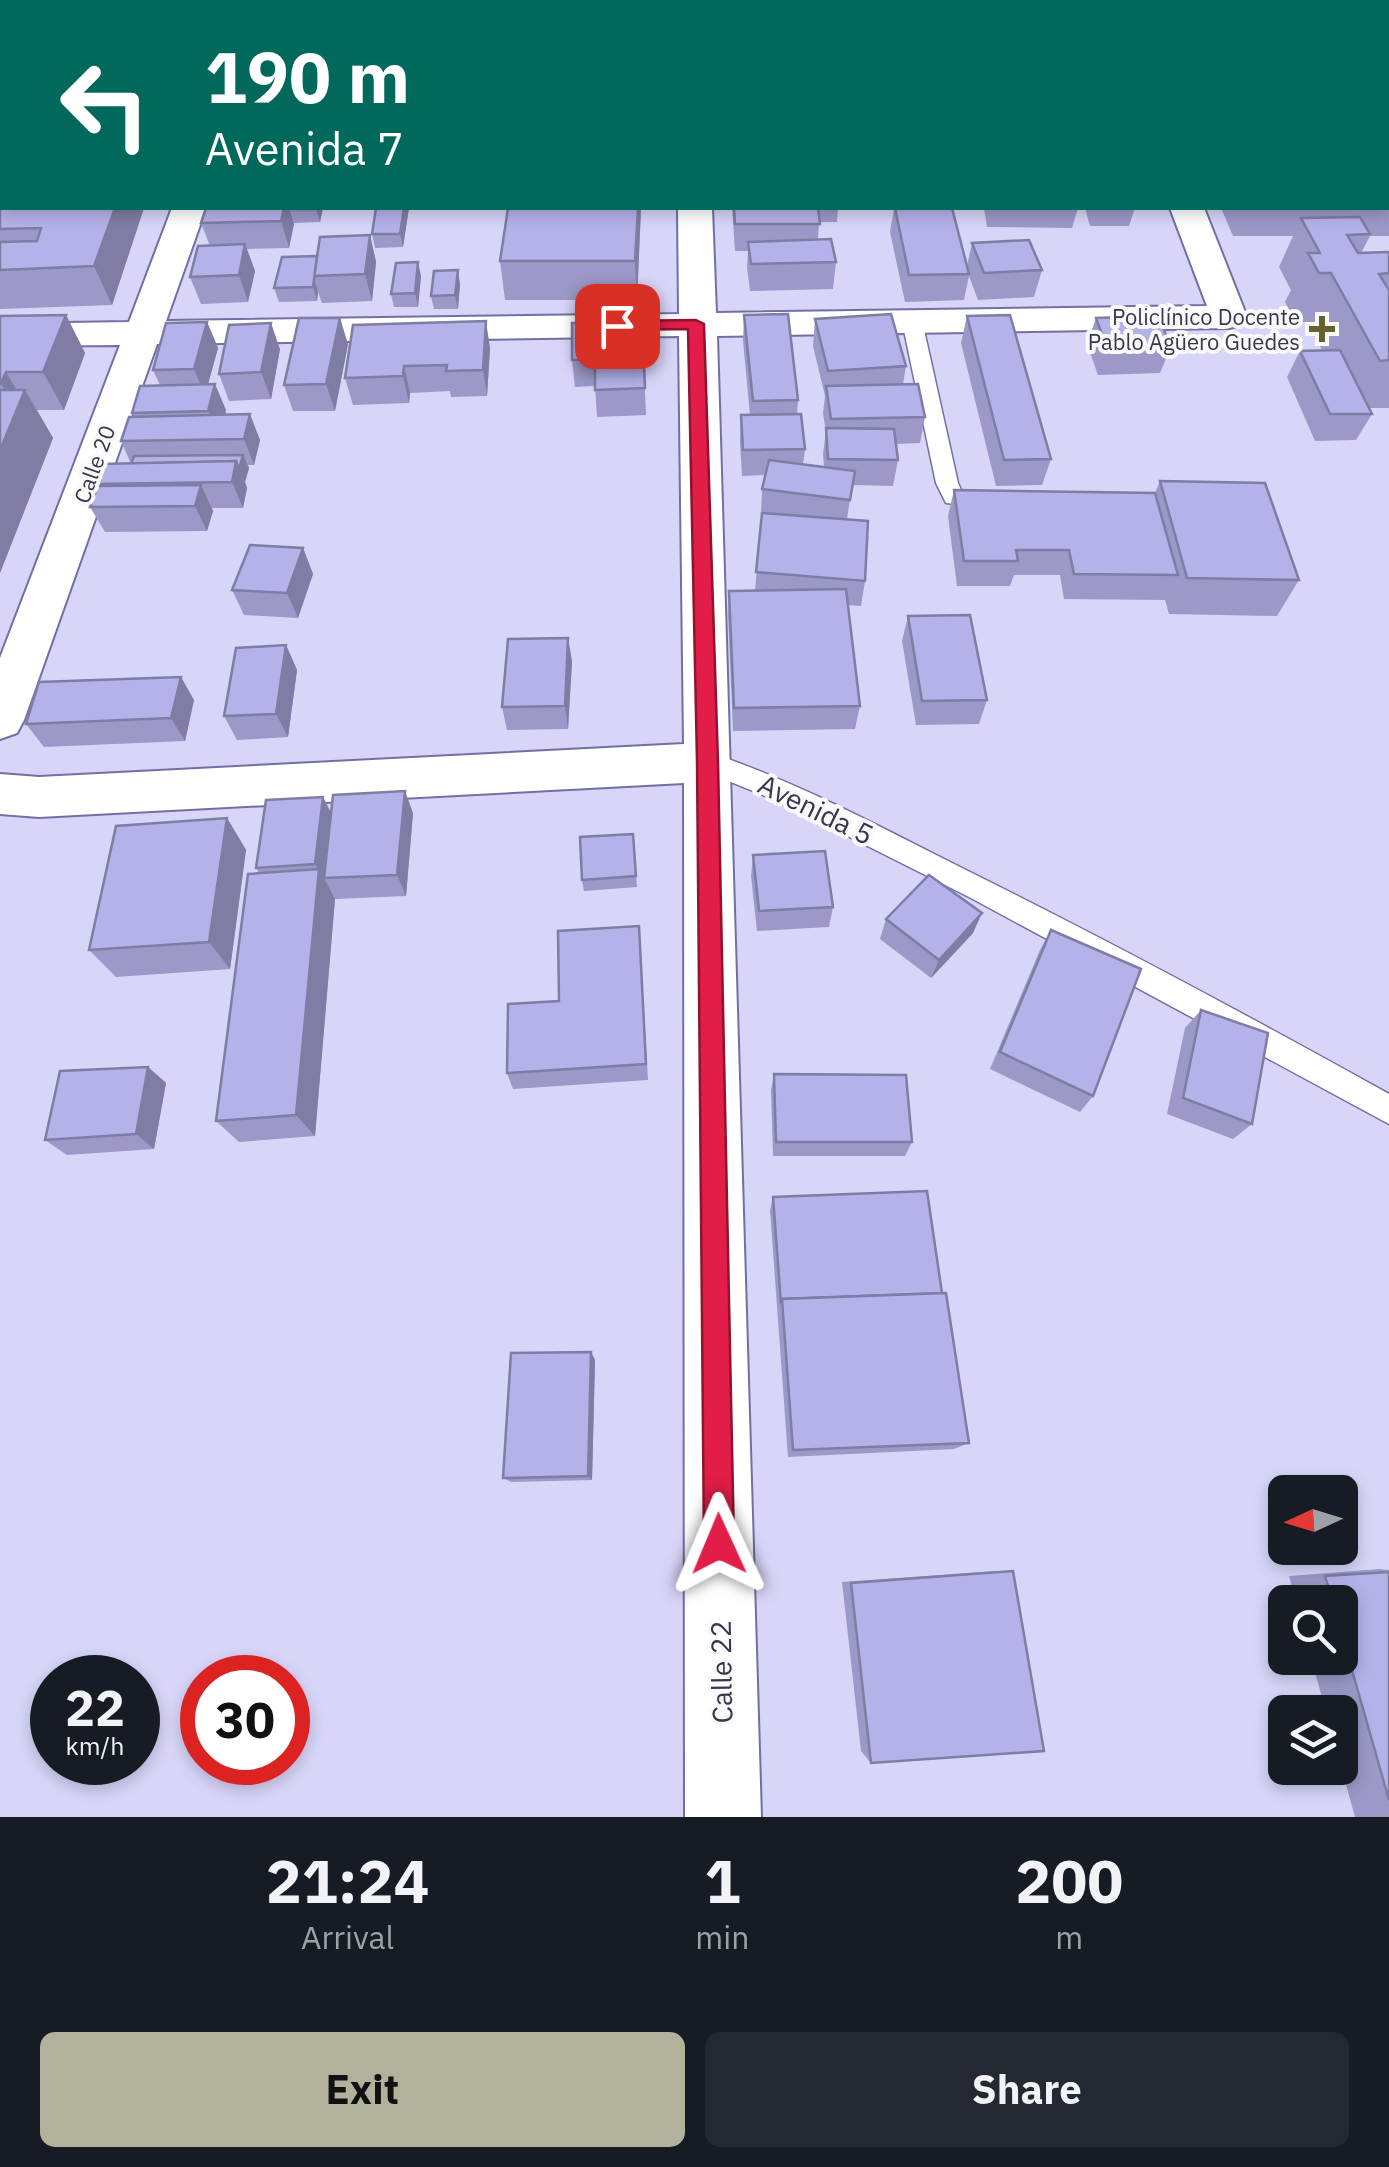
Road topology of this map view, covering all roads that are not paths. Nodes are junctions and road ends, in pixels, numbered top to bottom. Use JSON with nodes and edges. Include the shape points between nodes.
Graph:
{"nodes":[{"id":1,"x":188,"y":210,"type":"edge"},
{"id":2,"x":695,"y":210,"type":"edge"},
{"id":3,"x":1189,"y":210,"type":"edge"},
{"id":4,"x":912,"y":321,"type":"junction"},
{"id":5,"x":696,"y":324,"type":"junction"},
{"id":6,"x":143,"y":332,"type":"junction"},
{"id":7,"x":0,"y":334,"type":"edge"},
{"id":8,"x":1010,"y":503,"type":"edge"},
{"id":9,"x":3,"y":703,"type":"edge"},
{"id":10,"x":708,"y":762,"type":"junction"},
{"id":11,"x":0,"y":794,"type":"edge"},
{"id":12,"x":1389,"y":1110,"type":"edge"},
{"id":13,"x":723,"y":1817,"type":"edge"}],
"edges":[{"from":1,"to":6,"type":"street","name":"Calle 20"},
{"from":2,"to":5,"type":"street","name":"Calle 22"},
{"from":3,"to":4,"type":"street","via":[[1229,316]]},
{"from":4,"to":5,"type":"street"},
{"from":4,"to":8,"type":"lane","via":[[946,484],[954,498]]},
{"from":5,"to":6,"type":"street"},
{"from":5,"to":10,"type":"street","name":"Calle 22"},
{"from":6,"to":7,"type":"street"},
{"from":6,"to":9,"type":"street","name":"Calle 20"},
{"from":10,"to":11,"type":"street","name":"Avenida 5"},
{"from":10,"to":12,"type":"lane","name":"Avenida 5","via":[[757,778],[990,894]]},
{"from":10,"to":13,"type":"street","name":"Calle 22"}]}
